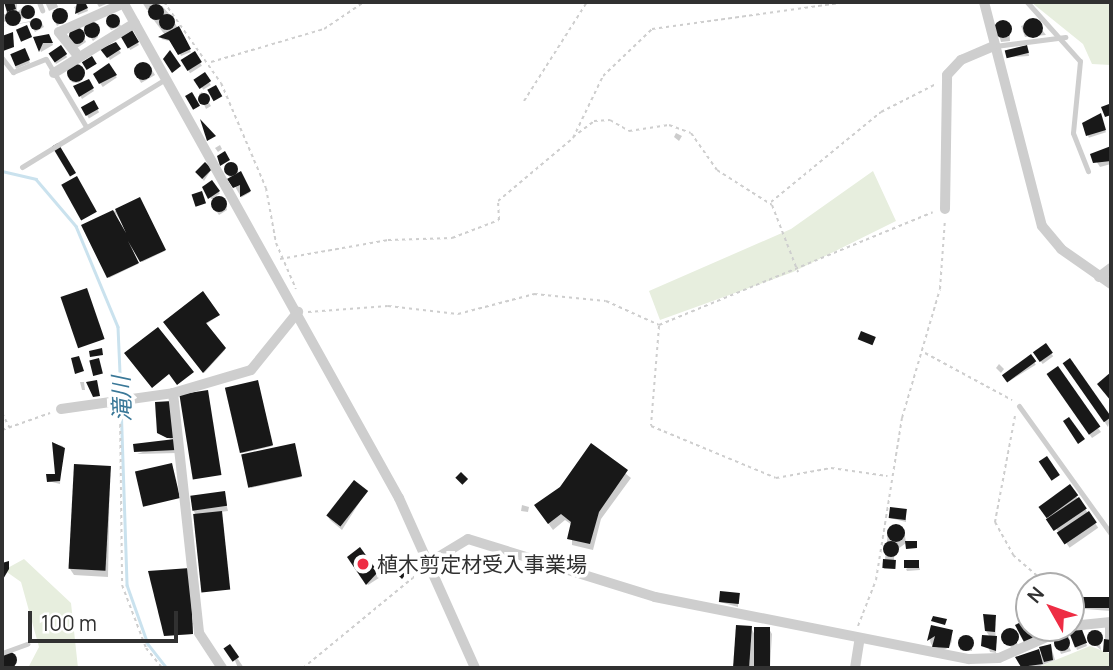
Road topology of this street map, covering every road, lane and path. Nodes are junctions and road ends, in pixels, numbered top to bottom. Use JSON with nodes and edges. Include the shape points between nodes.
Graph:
{"nodes":[{"id":1,"x":39,"y":2,"type":"edge"},
{"id":2,"x":123,"y":2,"type":"edge"},
{"id":3,"x":163,"y":2,"type":"edge"},
{"id":4,"x":364,"y":2,"type":"edge"},
{"id":5,"x":587,"y":2,"type":"edge"},
{"id":6,"x":847,"y":2,"type":"edge"},
{"id":7,"x":984,"y":2,"type":"edge"},
{"id":8,"x":1027,"y":2,"type":"edge"},
{"id":9,"x":42,"y":10,"type":"dead end"},
{"id":10,"x":135,"y":23,"type":"junction"},
{"id":11,"x":1065,"y":37,"type":"junction"},
{"id":12,"x":992,"y":47,"type":"junction"},
{"id":13,"x":79,"y":57,"type":"junction"},
{"id":14,"x":2,"y":58,"type":"edge"},
{"id":15,"x":210,"y":63,"type":"junction"},
{"id":16,"x":54,"y":73,"type":"junction"},
{"id":17,"x":947,"y":75,"type":"junction"},
{"id":18,"x":167,"y":78,"type":"junction"},
{"id":19,"x":524,"y":101,"type":"dead end"},
{"id":20,"x":85,"y":125,"type":"junction"},
{"id":21,"x":573,"y":138,"type":"junction"},
{"id":22,"x":22,"y":167,"type":"dead end"},
{"id":23,"x":1088,"y":171,"type":"dead end"},
{"id":24,"x":769,"y":203,"type":"junction"},
{"id":25,"x":945,"y":209,"type":"junction"},
{"id":26,"x":286,"y":258,"type":"junction"},
{"id":27,"x":269,"y":262,"type":"junction"},
{"id":28,"x":1111,"y":268,"type":"edge"},
{"id":29,"x":798,"y":273,"type":"junction"},
{"id":30,"x":1099,"y":276,"type":"junction"},
{"id":31,"x":1111,"y":284,"type":"edge"},
{"id":32,"x":298,"y":312,"type":"junction"},
{"id":33,"x":659,"y":325,"type":"junction"},
{"id":34,"x":924,"y":353,"type":"junction"},
{"id":35,"x":173,"y":393,"type":"junction"},
{"id":36,"x":123,"y":401,"type":"junction"},
{"id":37,"x":1019,"y":406,"type":"junction"},
{"id":38,"x":61,"y":409,"type":"joint"},
{"id":39,"x":2,"y":413,"type":"edge"},
{"id":40,"x":9,"y":428,"type":"junction"},
{"id":41,"x":2,"y":430,"type":"edge"},
{"id":42,"x":889,"y":476,"type":"junction"},
{"id":43,"x":1111,"y":534,"type":"edge"},
{"id":44,"x":430,"y":562,"type":"junction"},
{"id":45,"x":1033,"y":572,"type":"edge"},
{"id":46,"x":1111,"y":622,"type":"edge"},
{"id":47,"x":1085,"y":625,"type":"edge"},
{"id":48,"x":858,"y":638,"type":"junction"},
{"id":49,"x":1031,"y":642,"type":"edge"},
{"id":50,"x":27,"y":644,"type":"dead end"},
{"id":51,"x":2,"y":653,"type":"edge"},
{"id":52,"x":162,"y":668,"type":"edge"},
{"id":53,"x":222,"y":668,"type":"edge"},
{"id":54,"x":303,"y":668,"type":"edge"},
{"id":55,"x":475,"y":668,"type":"edge"},
{"id":56,"x":855,"y":668,"type":"edge"}],
"edges":[{"from":1,"to":9,"type":"lane"},
{"from":2,"to":10,"type":"street"},
{"from":2,"to":13,"type":"street","via":[[59,32]]},
{"from":3,"to":15,"type":"path"},
{"from":4,"to":15,"type":"path","via":[[324,29]]},
{"from":5,"to":19,"type":"path"},
{"from":6,"to":21,"type":"path","via":[[727,21],[692,20],[643,33],[603,76]]},
{"from":7,"to":12,"type":"street"},
{"from":8,"to":11,"type":"lane"},
{"from":10,"to":13,"type":"street"},
{"from":10,"to":18,"type":"street"},
{"from":11,"to":12,"type":"lane"},
{"from":11,"to":23,"type":"lane","via":[[1080,61],[1073,133]]},
{"from":12,"to":17,"type":"street","via":[[961,60]]},
{"from":12,"to":30,"type":"street","via":[[1042,226]]},
{"from":13,"to":16,"type":"street"},
{"from":14,"to":16,"type":"lane","via":[[9,72],[41,58]]},
{"from":15,"to":26,"type":"path","via":[[266,188],[276,243]]},
{"from":16,"to":20,"type":"lane"},
{"from":17,"to":24,"type":"path","via":[[881,112]]},
{"from":17,"to":25,"type":"street"},
{"from":18,"to":20,"type":"lane"},
{"from":18,"to":27,"type":"street"},
{"from":20,"to":22,"type":"lane"},
{"from":21,"to":24,"type":"path","via":[[594,121],[618,121],[629,131],[682,128],[717,170]]},
{"from":21,"to":26,"type":"path","via":[[498,201],[499,220],[468,234]]},
{"from":24,"to":29,"type":"path"},
{"from":25,"to":29,"type":"path","via":[[900,222]]},
{"from":25,"to":34,"type":"path","via":[[940,289]]},
{"from":26,"to":27,"type":"path"},
{"from":26,"to":32,"type":"path"},
{"from":27,"to":32,"type":"street"},
{"from":28,"to":30,"type":"street"},
{"from":29,"to":33,"type":"path"},
{"from":30,"to":31,"type":"street"},
{"from":32,"to":33,"type":"path","via":[[388,306],[458,314],[534,295],[606,301]]},
{"from":32,"to":35,"type":"street","via":[[251,370]]},
{"from":32,"to":44,"type":"street"},
{"from":33,"to":42,"type":"path","via":[[651,426],[776,478],[831,468]]},
{"from":34,"to":37,"type":"path"},
{"from":34,"to":42,"type":"path"},
{"from":35,"to":36,"type":"street"},
{"from":35,"to":53,"type":"street","via":[[199,633]]},
{"from":36,"to":38,"type":"street"},
{"from":36,"to":52,"type":"path","via":[[122,585],[146,648]]},
{"from":37,"to":43,"type":"lane"},
{"from":37,"to":45,"type":"path","via":[[995,522],[1013,555]]},
{"from":38,"to":40,"type":"path"},
{"from":39,"to":40,"type":"path"},
{"from":40,"to":41,"type":"path"},
{"from":42,"to":48,"type":"path","via":[[876,580]]},
{"from":44,"to":48,"type":"street","via":[[468,539],[655,597]]},
{"from":44,"to":54,"type":"path","via":[[354,632]]},
{"from":44,"to":55,"type":"street"},
{"from":46,"to":47,"type":"street"},
{"from":48,"to":49,"type":"street","via":[[987,659]]},
{"from":48,"to":56,"type":"street"},
{"from":50,"to":51,"type":"lane"}]}
